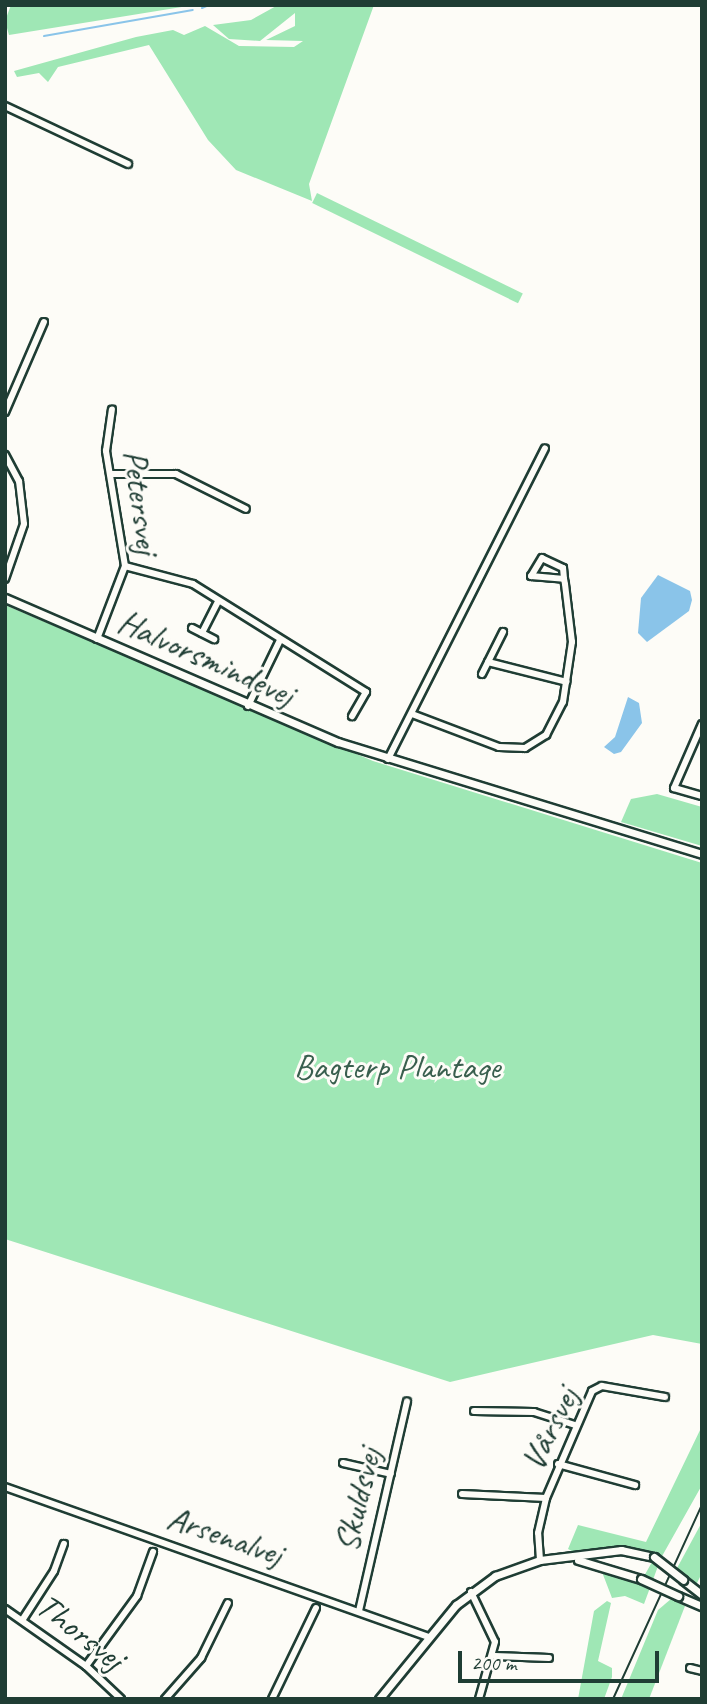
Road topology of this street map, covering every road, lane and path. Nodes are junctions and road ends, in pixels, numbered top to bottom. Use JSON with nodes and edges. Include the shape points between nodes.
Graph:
{"nodes":[{"id":1,"x":5,"y":106,"type":"edge"},
{"id":2,"x":128,"y":164,"type":"dead end"},
{"id":3,"x":44,"y":322,"type":"dead end"},
{"id":4,"x":112,"y":409,"type":"dead end"},
{"id":5,"x":5,"y":412,"type":"edge"},
{"id":6,"x":545,"y":448,"type":"dead end"},
{"id":7,"x":5,"y":454,"type":"edge"},
{"id":8,"x":110,"y":474,"type":"junction"},
{"id":9,"x":246,"y":509,"type":"dead end"},
{"id":10,"x":125,"y":566,"type":"junction"},
{"id":11,"x":5,"y":579,"type":"edge"},
{"id":12,"x":564,"y":579,"type":"junction"},
{"id":13,"x":5,"y":598,"type":"edge"},
{"id":14,"x":217,"y":603,"type":"junction"},
{"id":15,"x":192,"y":628,"type":"dead end"},
{"id":16,"x":503,"y":632,"type":"dead end"},
{"id":17,"x":202,"y":633,"type":"junction"},
{"id":18,"x":97,"y":639,"type":"junction"},
{"id":19,"x":214,"y":639,"type":"dead end"},
{"id":20,"x":280,"y":640,"type":"junction"},
{"id":21,"x":488,"y":662,"type":"junction"},
{"id":22,"x":482,"y":674,"type":"dead end"},
{"id":23,"x":567,"y":682,"type":"junction"},
{"id":24,"x":248,"y":706,"type":"junction"},
{"id":25,"x":412,"y":714,"type":"junction"},
{"id":26,"x":352,"y":716,"type":"dead end"},
{"id":27,"x":702,"y":724,"type":"edge"},
{"id":28,"x":388,"y":758,"type":"junction"},
{"id":29,"x":702,"y":796,"type":"edge"},
{"id":30,"x":702,"y":854,"type":"edge"},
{"id":31,"x":665,"y":1397,"type":"dead end"},
{"id":32,"x":407,"y":1401,"type":"dead end"},
{"id":33,"x":474,"y":1411,"type":"dead end"},
{"id":34,"x":575,"y":1425,"type":"junction"},
{"id":35,"x":343,"y":1463,"type":"dead end"},
{"id":36,"x":558,"y":1464,"type":"junction"},
{"id":37,"x":391,"y":1474,"type":"junction"},
{"id":38,"x":635,"y":1485,"type":"dead end"},
{"id":39,"x":5,"y":1487,"type":"edge"},
{"id":40,"x":462,"y":1494,"type":"dead end"},
{"id":41,"x":546,"y":1498,"type":"junction"},
{"id":42,"x":64,"y":1544,"type":"dead end"},
{"id":43,"x":153,"y":1552,"type":"dead end"},
{"id":44,"x":570,"y":1559,"type":"junction"},
{"id":45,"x":540,"y":1560,"type":"junction"},
{"id":46,"x":471,"y":1592,"type":"junction"},
{"id":47,"x":702,"y":1595,"type":"edge"},
{"id":48,"x":228,"y":1603,"type":"dead end"},
{"id":49,"x":702,"y":1606,"type":"edge"},
{"id":50,"x":316,"y":1608,"type":"dead end"},
{"id":51,"x":5,"y":1609,"type":"edge"},
{"id":52,"x":359,"y":1611,"type":"junction"},
{"id":53,"x":23,"y":1619,"type":"junction"},
{"id":54,"x":428,"y":1637,"type":"junction"},
{"id":55,"x":495,"y":1656,"type":"junction"},
{"id":56,"x":549,"y":1658,"type":"dead end"},
{"id":57,"x":86,"y":1666,"type":"junction"},
{"id":58,"x":690,"y":1668,"type":"dead end"},
{"id":59,"x":702,"y":1671,"type":"edge"},
{"id":60,"x":121,"y":1699,"type":"edge"},
{"id":61,"x":165,"y":1699,"type":"edge"},
{"id":62,"x":272,"y":1699,"type":"edge"},
{"id":63,"x":379,"y":1699,"type":"edge"},
{"id":64,"x":479,"y":1699,"type":"edge"}],
"edges":[{"from":1,"to":2,"type":"street"},
{"from":3,"to":5,"type":"street"},
{"from":4,"to":8,"type":"street","name":"Petersvej","via":[[106,435]]},
{"from":6,"to":25,"type":"street"},
{"from":7,"to":11,"type":"street","via":[[19,481],[24,524]]},
{"from":8,"to":9,"type":"street","via":[[176,474]]},
{"from":8,"to":10,"type":"street","name":"Petersvej"},
{"from":10,"to":14,"type":"street","via":[[179,578]]},
{"from":10,"to":18,"type":"street","name":"Petersvej"},
{"from":12,"to":12,"type":"street","via":[[563,568],[542,558],[531,576]]},
{"from":12,"to":23,"type":"street","via":[[572,642]]},
{"from":13,"to":18,"type":"street","name":"Halvorsmindevej"},
{"from":14,"to":17,"type":"street"},
{"from":14,"to":20,"type":"street"},
{"from":15,"to":17,"type":"street"},
{"from":16,"to":21,"type":"street"},
{"from":17,"to":19,"type":"street"},
{"from":18,"to":24,"type":"street","name":"Halvorsmindevej"},
{"from":20,"to":24,"type":"street"},
{"from":20,"to":26,"type":"street","via":[[366,692]]},
{"from":21,"to":22,"type":"street"},
{"from":21,"to":23,"type":"street"},
{"from":23,"to":25,"type":"street","via":[[553,725],[525,748],[499,747]]},
{"from":24,"to":28,"type":"street","name":"Halvorsmindevej"},
{"from":25,"to":28,"type":"street"},
{"from":27,"to":29,"type":"street","via":[[674,788]]},
{"from":28,"to":30,"type":"street","name":"Halvorsmindevej"},
{"from":31,"to":34,"type":"street","name":"Vårsvej","via":[[597,1387]]},
{"from":32,"to":37,"type":"street","name":"Skuldsvej"},
{"from":33,"to":34,"type":"street","via":[[534,1412]]},
{"from":34,"to":36,"type":"street","name":"Vårsvej"},
{"from":35,"to":37,"type":"street"},
{"from":36,"to":38,"type":"street"},
{"from":36,"to":41,"type":"street","name":"Vårsvej"},
{"from":37,"to":52,"type":"street","name":"Skuldsvej"},
{"from":39,"to":52,"type":"street","name":"Arsenalvej"},
{"from":40,"to":41,"type":"street"},
{"from":41,"to":45,"type":"street","name":"Vårsvej","via":[[538,1533]]},
{"from":42,"to":53,"type":"street","via":[[54,1571]]},
{"from":43,"to":57,"type":"street","via":[[137,1596]]},
{"from":44,"to":45,"type":"street"},
{"from":44,"to":47,"type":"street","bridge":true,"via":[[621,1550],[654,1558]]},
{"from":44,"to":49,"type":"street","bridge":true,"via":[[641,1579]]},
{"from":45,"to":46,"type":"street"},
{"from":46,"to":54,"type":"street"},
{"from":46,"to":55,"type":"street","via":[[494,1631]]},
{"from":48,"to":61,"type":"street","via":[[201,1658]]},
{"from":50,"to":62,"type":"street"},
{"from":51,"to":53,"type":"street","name":"Thorsvej"},
{"from":52,"to":54,"type":"street","name":"Arsenalvej"},
{"from":53,"to":57,"type":"street","name":"Thorsvej"},
{"from":54,"to":63,"type":"street"},
{"from":55,"to":56,"type":"street"},
{"from":55,"to":64,"type":"street"},
{"from":57,"to":60,"type":"street","name":"Thorsvej"},
{"from":58,"to":59,"type":"street"}]}
